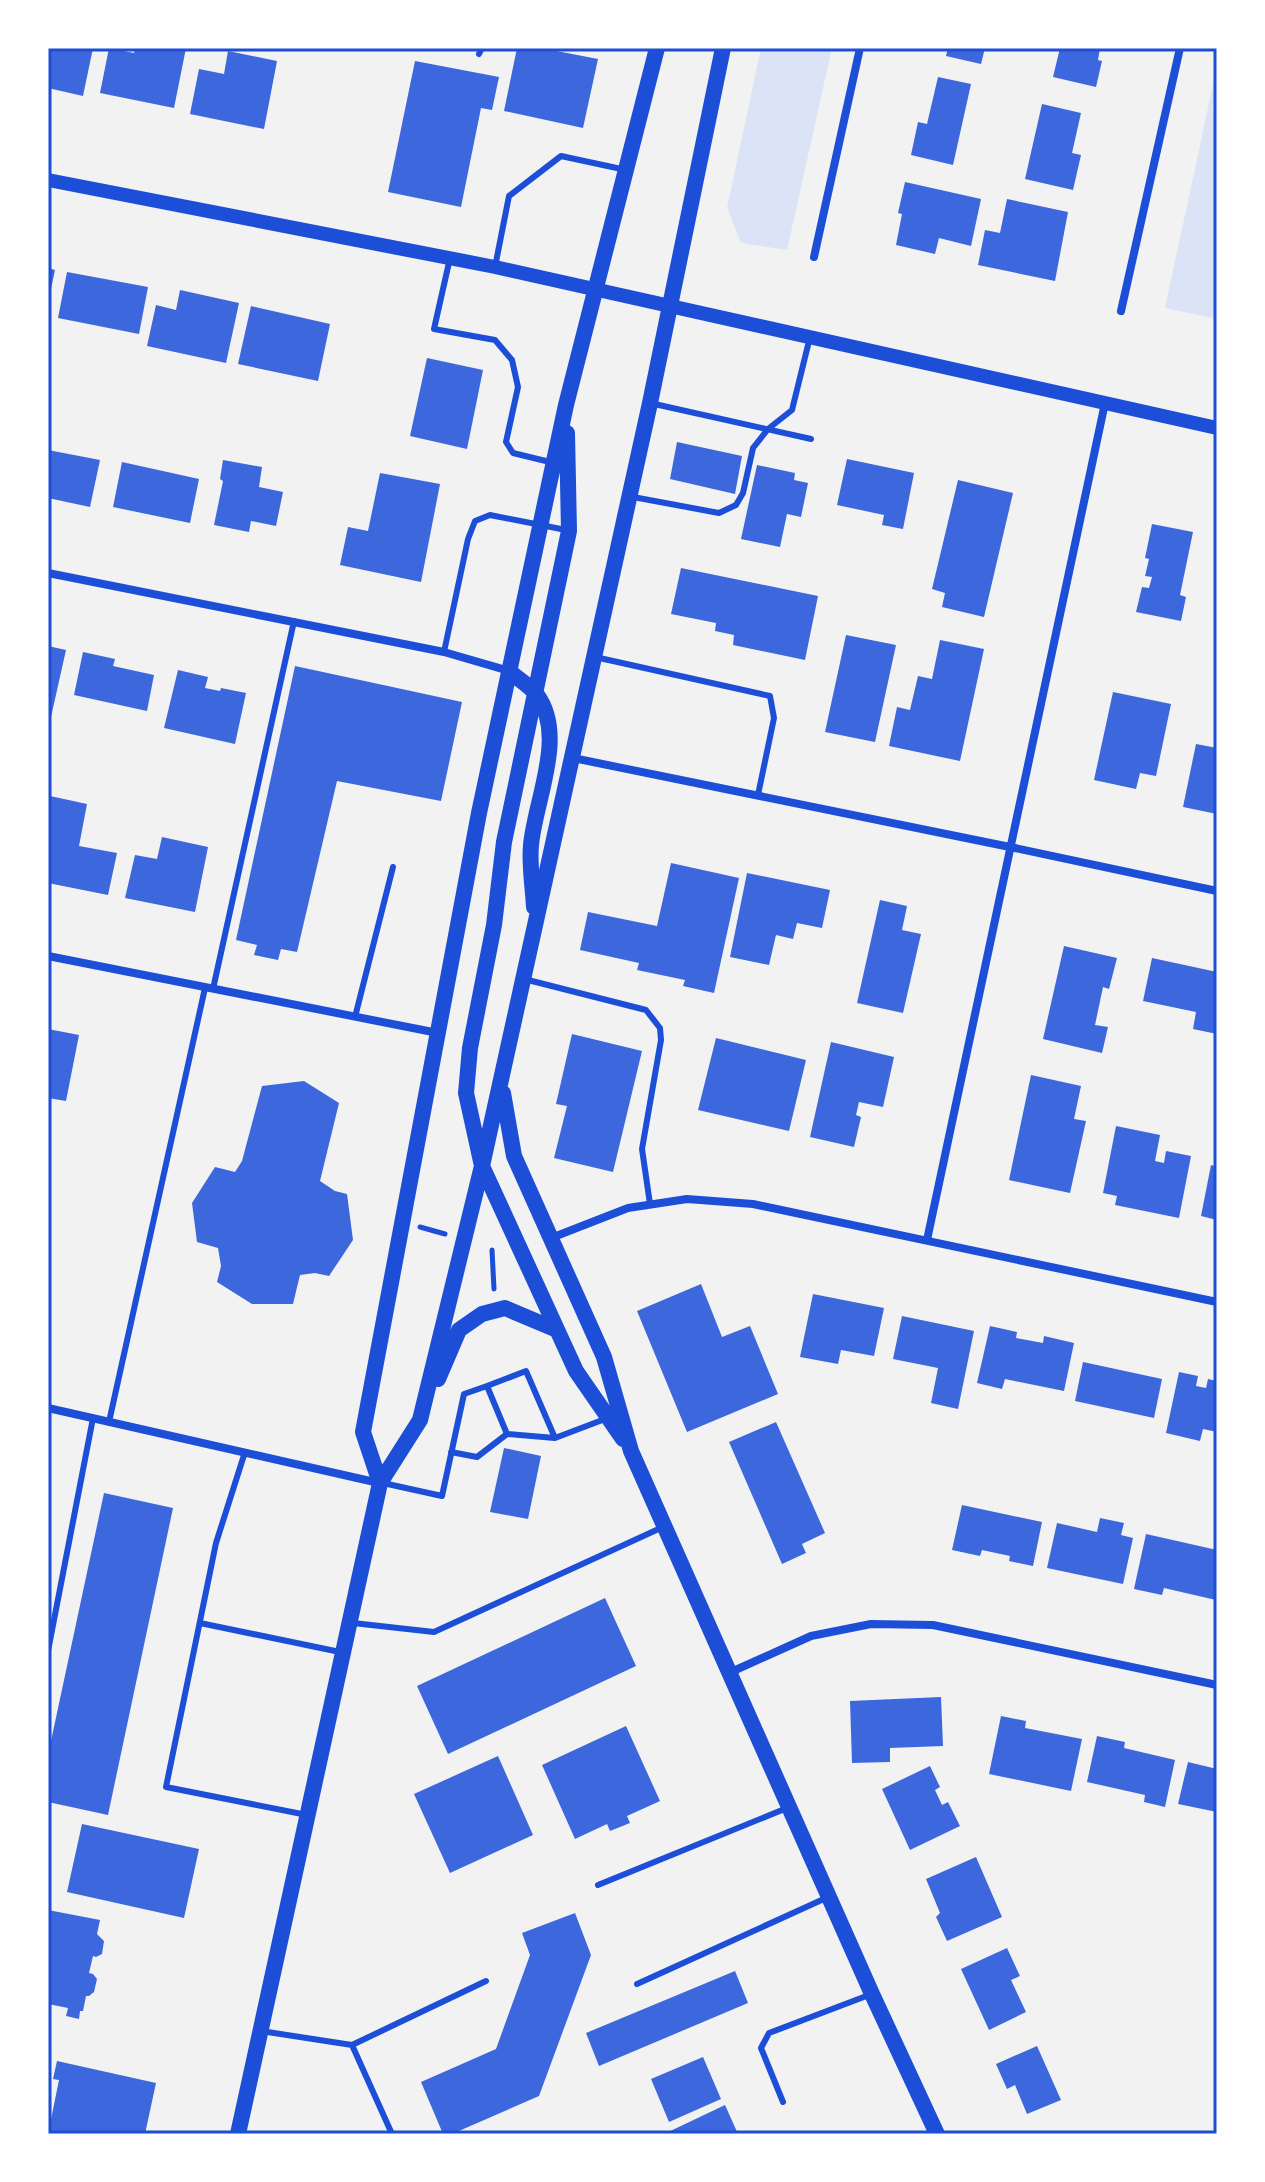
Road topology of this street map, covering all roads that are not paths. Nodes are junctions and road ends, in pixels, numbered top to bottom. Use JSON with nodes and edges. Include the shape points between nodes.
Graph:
{"nodes":[{"id":1,"x":657,"y":48,"type":"edge"},
{"id":2,"x":723,"y":48,"type":"edge"},
{"id":3,"x":860,"y":48,"type":"edge"},
{"id":4,"x":1180,"y":48,"type":"edge"},
{"id":5,"x":626,"y":170,"type":"junction"},
{"id":6,"x":48,"y":180,"type":"edge"},
{"id":7,"x":814,"y":257,"type":"dead end"},
{"id":8,"x":450,"y":258,"type":"junction"},
{"id":9,"x":495,"y":267,"type":"junction"},
{"id":10,"x":595,"y":288,"type":"junction"},
{"id":11,"x":671,"y":306,"type":"junction"},
{"id":12,"x":1121,"y":311,"type":"dead end"},
{"id":13,"x":810,"y":337,"type":"junction"},
{"id":14,"x":650,"y":403,"type":"junction"},
{"id":15,"x":1105,"y":403,"type":"junction"},
{"id":16,"x":1217,"y":428,"type":"edge"},
{"id":17,"x":768,"y":429,"type":"junction"},
{"id":18,"x":811,"y":439,"type":"dead end"},
{"id":19,"x":561,"y":464,"type":"junction"},
{"id":20,"x":630,"y":496,"type":"junction"},
{"id":21,"x":541,"y":525,"type":"junction"},
{"id":22,"x":569,"y":531,"type":"junction"},
{"id":23,"x":48,"y":573,"type":"edge"},
{"id":24,"x":294,"y":621,"type":"junction"},
{"id":25,"x":444,"y":652,"type":"junction"},
{"id":26,"x":595,"y":657,"type":"junction"},
{"id":27,"x":509,"y":671,"type":"junction"},
{"id":28,"x":535,"y":693,"type":"junction"},
{"id":29,"x":573,"y":758,"type":"junction"},
{"id":30,"x":758,"y":795,"type":"junction"},
{"id":31,"x":1010,"y":847,"type":"junction"},
{"id":32,"x":393,"y":867,"type":"dead end"},
{"id":33,"x":1217,"y":891,"type":"edge"},
{"id":34,"x":535,"y":928,"type":"junction"},
{"id":35,"x":48,"y":956,"type":"edge"},
{"id":36,"x":524,"y":979,"type":"junction"},
{"id":37,"x":209,"y":988,"type":"junction"},
{"id":38,"x":355,"y":1017,"type":"junction"},
{"id":39,"x":438,"y":1033,"type":"junction"},
{"id":40,"x":501,"y":1084,"type":"junction"},
{"id":41,"x":482,"y":1166,"type":"junction"},
{"id":42,"x":650,"y":1204,"type":"junction"},
{"id":43,"x":550,"y":1238,"type":"junction"},
{"id":44,"x":927,"y":1240,"type":"junction"},
{"id":45,"x":1217,"y":1302,"type":"edge"},
{"id":46,"x":557,"y":1330,"type":"junction"},
{"id":47,"x":487,"y":1386,"type":"junction"},
{"id":48,"x":48,"y":1408,"type":"edge"},
{"id":49,"x":93,"y":1418,"type":"junction"},
{"id":50,"x":609,"y":1418,"type":"junction"},
{"id":51,"x":420,"y":1420,"type":"junction"},
{"id":52,"x":109,"y":1422,"type":"junction"},
{"id":53,"x":507,"y":1434,"type":"junction"},
{"id":54,"x":555,"y":1438,"type":"junction"},
{"id":55,"x":631,"y":1451,"type":"junction"},
{"id":56,"x":245,"y":1452,"type":"junction"},
{"id":57,"x":451,"y":1452,"type":"junction"},
{"id":58,"x":380,"y":1483,"type":"junction"},
{"id":59,"x":665,"y":1526,"type":"junction"},
{"id":60,"x":350,"y":1622,"type":"junction"},
{"id":61,"x":200,"y":1623,"type":"junction"},
{"id":62,"x":48,"y":1651,"type":"edge"},
{"id":63,"x":343,"y":1653,"type":"junction"},
{"id":64,"x":731,"y":1672,"type":"junction"},
{"id":65,"x":1217,"y":1685,"type":"edge"},
{"id":66,"x":790,"y":1807,"type":"junction"},
{"id":67,"x":308,"y":1815,"type":"junction"},
{"id":68,"x":598,"y":1885,"type":"dead end"},
{"id":69,"x":830,"y":1896,"type":"junction"},
{"id":70,"x":486,"y":1981,"type":"dead end"},
{"id":71,"x":637,"y":1984,"type":"dead end"},
{"id":72,"x":872,"y":1994,"type":"junction"},
{"id":73,"x":260,"y":2031,"type":"junction"},
{"id":74,"x":352,"y":2045,"type":"junction"},
{"id":75,"x":783,"y":2102,"type":"dead end"},
{"id":76,"x":238,"y":2134,"type":"edge"},
{"id":77,"x":392,"y":2134,"type":"edge"},
{"id":78,"x":937,"y":2134,"type":"edge"}],
"edges":[{"from":1,"to":5,"type":"main road"},
{"from":2,"to":11,"type":"main road"},
{"from":3,"to":7,"type":"street"},
{"from":4,"to":12,"type":"street"},
{"from":5,"to":9,"type":"lane","via":[[561,156],[509,196]]},
{"from":5,"to":10,"type":"main road"},
{"from":6,"to":8,"type":"street"},
{"from":8,"to":9,"type":"street"},
{"from":8,"to":19,"type":"lane","via":[[434,329],[495,340],[512,360],[518,387],[506,442],[513,453]]},
{"from":9,"to":10,"type":"street"},
{"from":10,"to":11,"type":"street"},
{"from":10,"to":19,"type":"main road","via":[[566,405]]},
{"from":11,"to":13,"type":"street"},
{"from":11,"to":14,"type":"main road"},
{"from":13,"to":15,"type":"street"},
{"from":13,"to":17,"type":"lane","via":[[792,410]]},
{"from":14,"to":17,"type":"lane"},
{"from":14,"to":20,"type":"main road"},
{"from":15,"to":16,"type":"street"},
{"from":15,"to":31,"type":"street"},
{"from":17,"to":18,"type":"lane"},
{"from":17,"to":20,"type":"lane","via":[[753,448],[736,505],[719,513]]},
{"from":19,"to":21,"type":"main road"},
{"from":19,"to":22,"type":"main road"},
{"from":20,"to":26,"type":"main road"},
{"from":21,"to":22,"type":"lane"},
{"from":21,"to":25,"type":"lane","via":[[490,515],[475,521]]},
{"from":21,"to":27,"type":"main road"},
{"from":22,"to":28,"type":"main road"},
{"from":23,"to":24,"type":"street"},
{"from":24,"to":25,"type":"street"},
{"from":24,"to":37,"type":"lane"},
{"from":25,"to":27,"type":"street"},
{"from":26,"to":29,"type":"main road"},
{"from":26,"to":30,"type":"lane","via":[[770,696],[774,718]]},
{"from":27,"to":28,"type":"main road"},
{"from":27,"to":39,"type":"main road"},
{"from":28,"to":34,"type":"main road","via":[[550,728],[531,846]]},
{"from":28,"to":41,"type":"main road","via":[[470,1048],[466,1093]]},
{"from":29,"to":30,"type":"street"},
{"from":29,"to":34,"type":"main road"},
{"from":30,"to":31,"type":"street"},
{"from":31,"to":33,"type":"street"},
{"from":31,"to":44,"type":"street"},
{"from":32,"to":38,"type":"lane"},
{"from":34,"to":36,"type":"main road"},
{"from":35,"to":37,"type":"street"},
{"from":36,"to":40,"type":"main road"},
{"from":36,"to":42,"type":"lane","via":[[646,1010],[660,1028],[642,1149]]},
{"from":37,"to":38,"type":"street"},
{"from":37,"to":52,"type":"lane"},
{"from":38,"to":39,"type":"street"},
{"from":39,"to":58,"type":"main road","via":[[363,1432]]},
{"from":40,"to":41,"type":"main road"},
{"from":40,"to":43,"type":"main road","via":[[514,1156]]},
{"from":41,"to":46,"type":"main road"},
{"from":41,"to":51,"type":"main road"},
{"from":42,"to":43,"type":"street"},
{"from":42,"to":44,"type":"street","via":[[687,1199],[753,1204]]},
{"from":43,"to":55,"type":"main road","via":[[604,1357]]},
{"from":44,"to":45,"type":"street"},
{"from":46,"to":50,"type":"main road","via":[[576,1371]]},
{"from":46,"to":51,"type":"main road","via":[[505,1308],[482,1314],[459,1330]]},
{"from":47,"to":53,"type":"lane"},
{"from":47,"to":54,"type":"lane","via":[[526,1371]]},
{"from":47,"to":57,"type":"lane","via":[[464,1394]]},
{"from":48,"to":49,"type":"street"},
{"from":49,"to":52,"type":"street"},
{"from":49,"to":62,"type":"lane"},
{"from":50,"to":54,"type":"lane"},
{"from":50,"to":55,"type":"main road"},
{"from":51,"to":58,"type":"main road"},
{"from":52,"to":56,"type":"street"},
{"from":53,"to":54,"type":"lane"},
{"from":53,"to":57,"type":"lane","via":[[477,1457]]},
{"from":55,"to":59,"type":"main road"},
{"from":56,"to":58,"type":"street"},
{"from":56,"to":61,"type":"lane","via":[[216,1543]]},
{"from":57,"to":58,"type":"lane","via":[[442,1496]]},
{"from":58,"to":60,"type":"main road"},
{"from":59,"to":60,"type":"lane","via":[[434,1632]]},
{"from":59,"to":64,"type":"main road"},
{"from":60,"to":63,"type":"main road"},
{"from":61,"to":63,"type":"lane"},
{"from":61,"to":67,"type":"lane","via":[[166,1787]]},
{"from":63,"to":67,"type":"main road"},
{"from":64,"to":65,"type":"street","via":[[811,1636],[871,1624],[933,1625]]},
{"from":64,"to":66,"type":"main road"},
{"from":66,"to":68,"type":"lane"},
{"from":66,"to":69,"type":"main road"},
{"from":67,"to":73,"type":"main road"},
{"from":69,"to":71,"type":"lane"},
{"from":69,"to":72,"type":"main road"},
{"from":70,"to":74,"type":"lane"},
{"from":72,"to":75,"type":"lane","via":[[769,2033],[761,2048]]},
{"from":72,"to":78,"type":"main road"},
{"from":73,"to":74,"type":"lane"},
{"from":73,"to":76,"type":"main road"},
{"from":74,"to":77,"type":"lane"}]}
